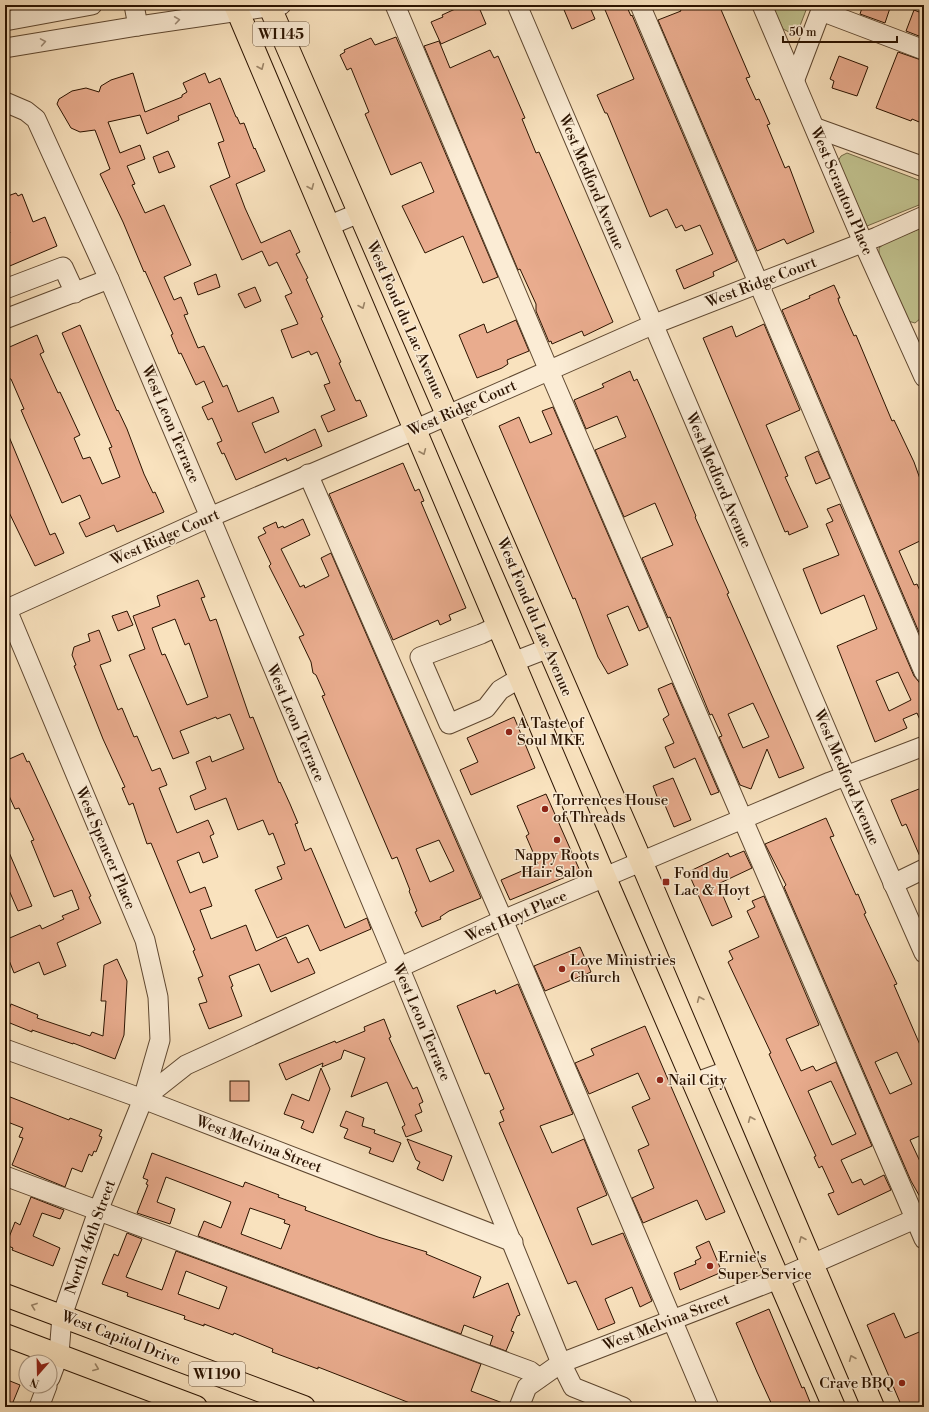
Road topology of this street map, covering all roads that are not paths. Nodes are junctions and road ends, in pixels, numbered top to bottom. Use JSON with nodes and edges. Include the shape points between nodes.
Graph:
{"nodes":[{"id":1,"x":92,"y":5,"type":"edge"},
{"id":2,"x":134,"y":5,"type":"edge"},
{"id":3,"x":395,"y":5,"type":"edge"},
{"id":4,"x":517,"y":5,"type":"edge"},
{"id":5,"x":640,"y":5,"type":"edge"},
{"id":6,"x":762,"y":5,"type":"edge"},
{"id":7,"x":273,"y":6,"type":"edge"},
{"id":8,"x":236,"y":8,"type":"edge"},
{"id":9,"x":822,"y":8,"type":"edge"},
{"id":10,"x":52,"y":9,"type":"edge"},
{"id":11,"x":5,"y":21,"type":"edge"},
{"id":12,"x":138,"y":26,"type":"junction"},
{"id":13,"x":5,"y":48,"type":"edge"},
{"id":14,"x":924,"y":50,"type":"edge"},
{"id":15,"x":795,"y":79,"type":"junction"},
{"id":16,"x":5,"y":102,"type":"edge"},
{"id":17,"x":816,"y":128,"type":"junction"},
{"id":18,"x":924,"y":167,"type":"edge"},
{"id":19,"x":359,"y":213,"type":"junction"},
{"id":20,"x":924,"y":216,"type":"edge"},
{"id":21,"x":328,"y":226,"type":"junction"},
{"id":22,"x":863,"y":242,"type":"junction"},
{"id":23,"x":109,"y":279,"type":"junction"},
{"id":24,"x":757,"y":284,"type":"junction"},
{"id":25,"x":5,"y":290,"type":"edge"},
{"id":26,"x":75,"y":292,"type":"junction"},
{"id":27,"x":5,"y":319,"type":"edge"},
{"id":28,"x":652,"y":325,"type":"junction"},
{"id":29,"x":924,"y":340,"type":"edge"},
{"id":30,"x":917,"y":358,"type":"junction"},
{"id":31,"x":549,"y":370,"type":"junction"},
{"id":32,"x":924,"y":377,"type":"edge"},
{"id":33,"x":447,"y":414,"type":"junction"},
{"id":34,"x":414,"y":430,"type":"junction"},
{"id":35,"x":308,"y":474,"type":"junction"},
{"id":36,"x":210,"y":517,"type":"junction"},
{"id":37,"x":6,"y":608,"type":"edge"},
{"id":38,"x":498,"y":626,"type":"junction"},
{"id":39,"x":549,"y":648,"type":"junction"},
{"id":40,"x":516,"y":670,"type":"junction"},
{"id":41,"x":924,"y":672,"type":"edge"},
{"id":42,"x":924,"y":746,"type":"edge"},
{"id":43,"x":846,"y":776,"type":"junction"},
{"id":44,"x":743,"y":819,"type":"junction"},
{"id":45,"x":641,"y":861,"type":"junction"},
{"id":46,"x":924,"y":869,"type":"edge"},
{"id":47,"x":605,"y":878,"type":"junction"},
{"id":48,"x":893,"y":884,"type":"junction"},
{"id":49,"x":502,"y":920,"type":"junction"},
{"id":50,"x":924,"y":953,"type":"edge"},
{"id":51,"x":399,"y":968,"type":"junction"},
{"id":52,"x":5,"y":1049,"type":"edge"},
{"id":53,"x":730,"y":1070,"type":"junction"},
{"id":54,"x":694,"y":1083,"type":"junction"},
{"id":55,"x":142,"y":1099,"type":"junction"},
{"id":56,"x":5,"y":1176,"type":"edge"},
{"id":57,"x":98,"y":1211,"type":"junction"},
{"id":58,"x":920,"y":1217,"type":"edge"},
{"id":59,"x":924,"y":1239,"type":"edge"},
{"id":60,"x":513,"y":1242,"type":"junction"},
{"id":61,"x":812,"y":1264,"type":"junction"},
{"id":62,"x":778,"y":1278,"type":"junction"},
{"id":63,"x":5,"y":1295,"type":"edge"},
{"id":64,"x":62,"y":1316,"type":"junction"},
{"id":65,"x":672,"y":1319,"type":"junction"},
{"id":66,"x":5,"y":1335,"type":"edge"},
{"id":67,"x":59,"y":1354,"type":"junction"},
{"id":68,"x":561,"y":1363,"type":"junction"},
{"id":69,"x":539,"y":1378,"type":"junction"},
{"id":70,"x":44,"y":1394,"type":"edge"},
{"id":71,"x":292,"y":1405,"type":"edge"},
{"id":72,"x":39,"y":1407,"type":"edge"},
{"id":73,"x":196,"y":1407,"type":"edge"},
{"id":74,"x":519,"y":1407,"type":"edge"},
{"id":75,"x":622,"y":1407,"type":"edge"},
{"id":76,"x":709,"y":1407,"type":"edge"},
{"id":77,"x":834,"y":1407,"type":"edge"},
{"id":78,"x":873,"y":1407,"type":"edge"}],
"edges":[{"from":1,"to":10,"type":"street"},
{"from":2,"to":12,"type":"street"},
{"from":3,"to":31,"type":"street"},
{"from":4,"to":28,"type":"street","name":"West Medford Avenue"},
{"from":5,"to":24,"type":"street"},
{"from":6,"to":15,"type":"street","name":"West Scranton Place"},
{"from":7,"to":8,"type":"street"},
{"from":7,"to":19,"type":"main road","name":"West Fond du Lac Avenue","number":"WI 145"},
{"from":12,"to":8,"type":"street","one_way":true},
{"from":8,"to":21,"type":"main road","number":"WI 145","one_way":true},
{"from":9,"to":14,"type":"street"},
{"from":9,"to":15,"type":"street"},
{"from":10,"to":11,"type":"street"},
{"from":13,"to":12,"type":"street","one_way":true},
{"from":15,"to":17,"type":"street","name":"West Scranton Place"},
{"from":16,"to":23,"type":"street","name":"West Leon Terrace","via":[[26,111],[36,119]]},
{"from":17,"to":18,"type":"street"},
{"from":17,"to":22,"type":"street","name":"West Scranton Place"},
{"from":19,"to":21,"type":"street"},
{"from":19,"to":33,"type":"main road","name":"West Fond du Lac Avenue","number":"WI 145"},
{"from":20,"to":22,"type":"street","name":"West Ridge Court"},
{"from":21,"to":34,"type":"main road","number":"WI 145","one_way":true},
{"from":22,"to":24,"type":"street","name":"West Ridge Court"},
{"from":22,"to":30,"type":"street","name":"West Scranton Place"},
{"from":23,"to":26,"type":"street"},
{"from":23,"to":36,"type":"street","name":"West Leon Terrace"},
{"from":24,"to":28,"type":"street","name":"West Ridge Court"},
{"from":24,"to":41,"type":"street"},
{"from":25,"to":26,"type":"street","via":[[63,267]]},
{"from":26,"to":27,"type":"street"},
{"from":28,"to":31,"type":"street","name":"West Ridge Court"},
{"from":28,"to":43,"type":"street","name":"West Medford Avenue"},
{"from":29,"to":30,"type":"street"},
{"from":30,"to":32,"type":"street","name":"West Scranton Place"},
{"from":31,"to":33,"type":"street","name":"West Ridge Court"},
{"from":31,"to":44,"type":"street"},
{"from":33,"to":34,"type":"street","name":"West Ridge Court"},
{"from":33,"to":39,"type":"main road","name":"West Fond du Lac Avenue","number":"WI 145"},
{"from":34,"to":35,"type":"street","name":"West Ridge Court"},
{"from":34,"to":38,"type":"main road","number":"WI 145","one_way":true},
{"from":35,"to":36,"type":"street","name":"West Ridge Court"},
{"from":35,"to":49,"type":"street"},
{"from":36,"to":37,"type":"street","name":"West Ridge Court"},
{"from":36,"to":51,"type":"street","name":"West Leon Terrace"},
{"from":37,"to":55,"type":"street","name":"West Spencer Place","via":[[145,940],[158,997],[160,1040]]},
{"from":38,"to":40,"type":"main road","number":"WI 145"},
{"from":38,"to":40,"type":"street","via":[[420,657],[449,724],[486,708]]},
{"from":39,"to":40,"type":"street"},
{"from":39,"to":45,"type":"main road","name":"West Fond du Lac Avenue","number":"WI 145"},
{"from":40,"to":47,"type":"main road","number":"WI 145"},
{"from":42,"to":43,"type":"street","name":"West Hoyt Place"},
{"from":43,"to":44,"type":"street","name":"West Hoyt Place"},
{"from":43,"to":48,"type":"street","name":"West Medford Avenue"},
{"from":44,"to":45,"type":"street","name":"West Hoyt Place"},
{"from":44,"to":58,"type":"street"},
{"from":45,"to":47,"type":"street","name":"West Hoyt Place"},
{"from":53,"to":45,"type":"main road","name":"West Fond du Lac Avenue","number":"WI 145","one_way":true},
{"from":46,"to":48,"type":"street"},
{"from":47,"to":49,"type":"street","name":"West Hoyt Place"},
{"from":47,"to":54,"type":"main road","number":"WI 145"},
{"from":48,"to":50,"type":"street","name":"West Medford Avenue"},
{"from":49,"to":51,"type":"street","name":"West Hoyt Place"},
{"from":49,"to":65,"type":"street"},
{"from":51,"to":55,"type":"street","name":"West Hoyt Place","via":[[186,1065]]},
{"from":51,"to":60,"type":"street","name":"West Leon Terrace"},
{"from":52,"to":55,"type":"street","name":"West Melvina Street"},
{"from":53,"to":54,"type":"street"},
{"from":61,"to":53,"type":"main road","name":"West Fond du Lac Avenue","number":"WI 145","one_way":true},
{"from":54,"to":62,"type":"main road","number":"WI 145"},
{"from":55,"to":57,"type":"street","name":"North 46th Street"},
{"from":55,"to":60,"type":"street","name":"West Melvina Street"},
{"from":56,"to":57,"type":"street"},
{"from":57,"to":64,"type":"street","name":"North 46th Street"},
{"from":57,"to":69,"type":"street","via":[[530,1372]]},
{"from":58,"to":59,"type":"street"},
{"from":58,"to":61,"type":"street","name":"West Melvina Street"},
{"from":60,"to":68,"type":"street","name":"West Leon Terrace"},
{"from":61,"to":62,"type":"street","name":"West Melvina Street"},
{"from":78,"to":61,"type":"main road","name":"West Fond du Lac Avenue","number":"WI 145","one_way":true},
{"from":62,"to":65,"type":"street","name":"West Melvina Street"},
{"from":62,"to":77,"type":"main road","number":"WI 145"},
{"from":64,"to":63,"type":"main road","name":"West Capitol Drive","number":"WI 190","one_way":true},
{"from":64,"to":67,"type":"street","name":"North 46th Street"},
{"from":64,"to":71,"type":"main road","name":"West Capitol Drive","number":"WI 190"},
{"from":65,"to":68,"type":"street","name":"West Melvina Street"},
{"from":65,"to":76,"type":"street"},
{"from":66,"to":67,"type":"main road","number":"WI 190"},
{"from":67,"to":73,"type":"main road","number":"WI 190","one_way":true},
{"from":68,"to":69,"type":"street","name":"West Melvina Street"},
{"from":68,"to":75,"type":"street","name":"West Leon Terrace","via":[[573,1387]]},
{"from":69,"to":74,"type":"street","name":"West Melvina Street","via":[[527,1387]]},
{"from":70,"to":72,"type":"street"}]}
